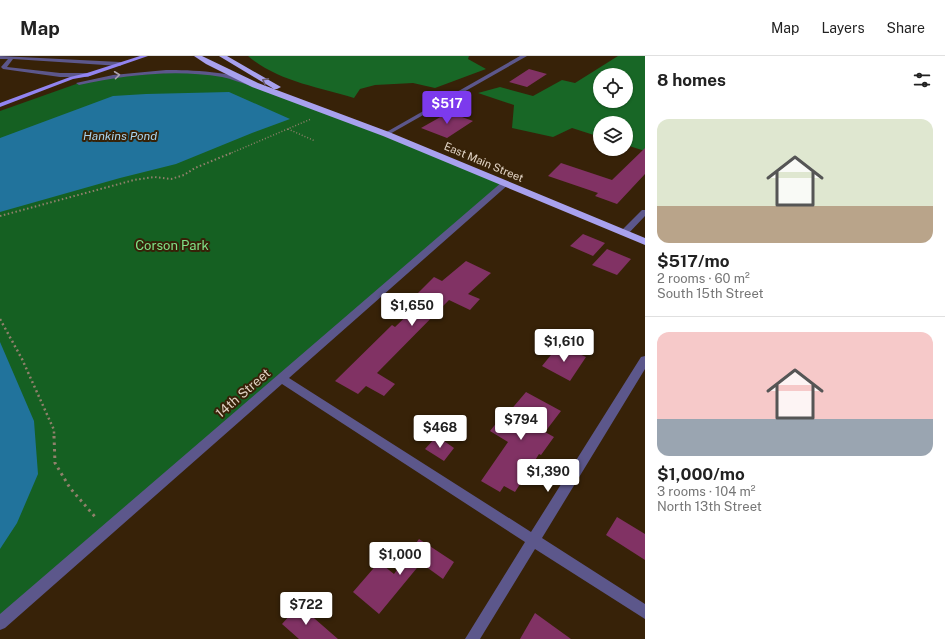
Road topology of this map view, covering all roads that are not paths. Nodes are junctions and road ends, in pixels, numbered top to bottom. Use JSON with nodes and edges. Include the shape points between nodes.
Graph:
{"nodes":[{"id":1,"x":145,"y":56,"type":"edge"},
{"id":2,"x":197,"y":56,"type":"edge"},
{"id":3,"x":222,"y":56,"type":"edge"},
{"id":4,"x":524,"y":56,"type":"edge"},
{"id":5,"x":0,"y":57,"type":"edge"},
{"id":6,"x":11,"y":57,"type":"edge"},
{"id":7,"x":120,"y":64,"type":"junction"},
{"id":8,"x":88,"y":75,"type":"junction"},
{"id":9,"x":79,"y":82,"type":"junction"},
{"id":10,"x":255,"y":85,"type":"junction"},
{"id":11,"x":0,"y":105,"type":"edge"},
{"id":12,"x":312,"y":106,"type":"junction"},
{"id":13,"x":0,"y":111,"type":"edge"},
{"id":14,"x":386,"y":134,"type":"junction"},
{"id":15,"x":505,"y":184,"type":"junction"},
{"id":16,"x":645,"y":212,"type":"edge"},
{"id":17,"x":624,"y":233,"type":"junction"},
{"id":18,"x":645,"y":242,"type":"edge"},
{"id":19,"x":645,"y":360,"type":"edge"},
{"id":20,"x":281,"y":378,"type":"junction"},
{"id":21,"x":533,"y":540,"type":"junction"},
{"id":22,"x":645,"y":612,"type":"edge"},
{"id":23,"x":0,"y":622,"type":"edge"},
{"id":24,"x":472,"y":639,"type":"edge"}],
"edges":[{"from":1,"to":7,"type":"main road"},
{"from":2,"to":10,"type":"highway","name":"East Main Street"},
{"from":12,"to":3,"type":"highway","name":"East Main Street","one_way":true},
{"from":4,"to":14,"type":"street"},
{"from":5,"to":6,"type":"street"},
{"from":6,"to":7,"type":"street"},
{"from":6,"to":8,"type":"street","via":[[5,68],[60,75]]},
{"from":7,"to":8,"type":"main road"},
{"from":8,"to":9,"type":"main road"},
{"from":8,"to":11,"type":"main road","via":[[72,78]]},
{"from":9,"to":10,"type":"street","one_way":true,"via":[[123,75],[180,72],[220,75]]},
{"from":9,"to":13,"type":"main road"},
{"from":10,"to":12,"type":"highway","name":"East Main Street"},
{"from":12,"to":14,"type":"highway","name":"East Main Street"},
{"from":14,"to":15,"type":"highway","name":"East Main Street"},
{"from":15,"to":17,"type":"highway","name":"East Main Street"},
{"from":15,"to":20,"type":"street","name":"14th Street"},
{"from":16,"to":17,"type":"street"},
{"from":17,"to":18,"type":"highway","name":"East Main Street"},
{"from":19,"to":21,"type":"street"},
{"from":20,"to":21,"type":"street"},
{"from":20,"to":23,"type":"street","name":"14th Street"},
{"from":21,"to":22,"type":"street"},
{"from":21,"to":24,"type":"street"}]}
